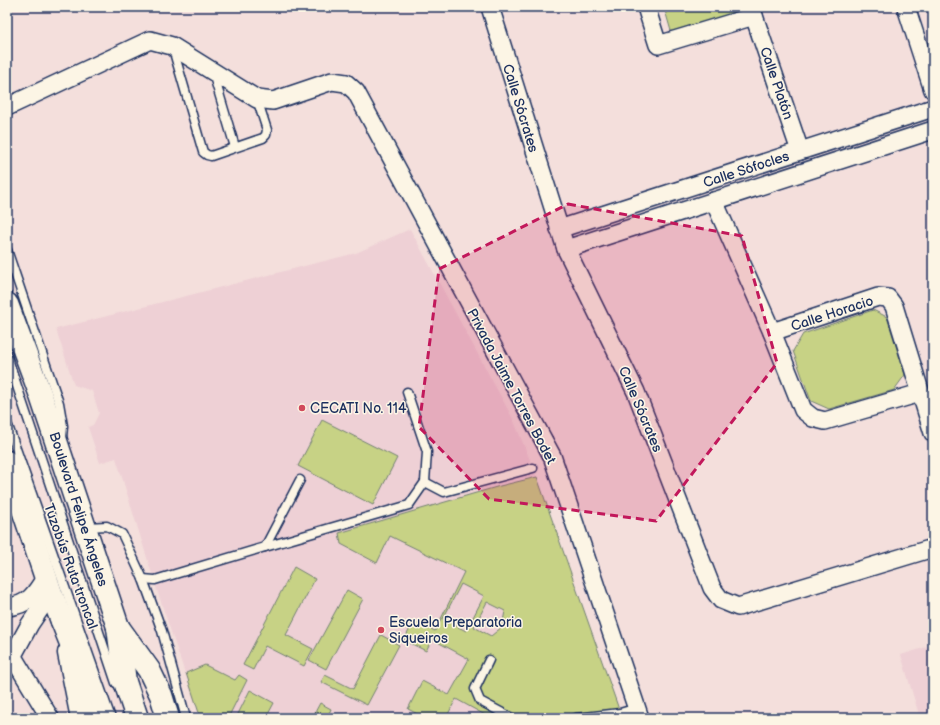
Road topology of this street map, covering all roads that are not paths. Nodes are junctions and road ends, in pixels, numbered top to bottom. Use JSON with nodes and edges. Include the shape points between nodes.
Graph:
{"nodes":[{"id":1,"x":490,"y":7,"type":"edge"},
{"id":2,"x":646,"y":7,"type":"edge"},
{"id":3,"x":906,"y":7,"type":"edge"},
{"id":4,"x":752,"y":11,"type":"edge"},
{"id":5,"x":172,"y":46,"type":"junction"},
{"id":6,"x":213,"y":72,"type":"junction"},
{"id":7,"x":933,"y":90,"type":"edge"},
{"id":8,"x":257,"y":99,"type":"junction"},
{"id":9,"x":7,"y":107,"type":"edge"},
{"id":10,"x":933,"y":108,"type":"edge"},
{"id":11,"x":933,"y":130,"type":"edge"},
{"id":12,"x":235,"y":147,"type":"junction"},
{"id":13,"x":800,"y":151,"type":"junction"},
{"id":14,"x":714,"y":201,"type":"junction"},
{"id":15,"x":559,"y":229,"type":"junction"},
{"id":16,"x":7,"y":250,"type":"edge"},
{"id":17,"x":566,"y":250,"type":"junction"},
{"id":18,"x":7,"y":304,"type":"edge"},
{"id":19,"x":772,"y":332,"type":"junction"},
{"id":20,"x":7,"y":356,"type":"edge"},
{"id":21,"x":407,"y":392,"type":"dead end"},
{"id":22,"x":920,"y":394,"type":"junction"},
{"id":23,"x":7,"y":423,"type":"edge"},
{"id":24,"x":933,"y":433,"type":"edge"},
{"id":25,"x":61,"y":454,"type":"junction"},
{"id":26,"x":7,"y":462,"type":"edge"},
{"id":27,"x":533,"y":468,"type":"dead end"},
{"id":28,"x":300,"y":480,"type":"dead end"},
{"id":29,"x":425,"y":482,"type":"junction"},
{"id":30,"x":86,"y":527,"type":"junction"},
{"id":31,"x":264,"y":547,"type":"junction"},
{"id":32,"x":933,"y":548,"type":"edge"},
{"id":33,"x":143,"y":579,"type":"junction"},
{"id":34,"x":48,"y":584,"type":"junction"},
{"id":35,"x":7,"y":607,"type":"edge"},
{"id":36,"x":62,"y":621,"type":"junction"},
{"id":37,"x":118,"y":627,"type":"junction"},
{"id":38,"x":9,"y":655,"type":"edge"},
{"id":39,"x":489,"y":660,"type":"dead end"},
{"id":40,"x":122,"y":687,"type":"junction"},
{"id":41,"x":98,"y":695,"type":"junction"},
{"id":42,"x":639,"y":713,"type":"edge"},
{"id":43,"x":50,"y":718,"type":"edge"},
{"id":44,"x":82,"y":718,"type":"edge"},
{"id":45,"x":99,"y":718,"type":"edge"},
{"id":46,"x":111,"y":718,"type":"edge"},
{"id":47,"x":137,"y":718,"type":"edge"},
{"id":48,"x":168,"y":718,"type":"edge"},
{"id":49,"x":186,"y":718,"type":"edge"},
{"id":50,"x":512,"y":718,"type":"edge"},
{"id":51,"x":576,"y":718,"type":"edge"}],
"edges":[{"from":1,"to":15,"type":"street","name":"Calle Sócrates"},
{"from":2,"to":4,"type":"street","name":"Calle Platón","via":[[658,45]]},
{"from":3,"to":7,"type":"street"},
{"from":4,"to":13,"type":"street","name":"Calle Platón"},
{"from":5,"to":6,"type":"street"},
{"from":5,"to":9,"type":"street","via":[[150,40]]},
{"from":5,"to":12,"type":"lane","via":[[203,152],[211,156]]},
{"from":6,"to":8,"type":"street"},
{"from":6,"to":12,"type":"lane"},
{"from":8,"to":12,"type":"lane","via":[[267,130],[266,135]]},
{"from":8,"to":42,"type":"street","name":"Privada Jaime Torres Bodet","via":[[273,101],[332,81],[346,82],[356,92],[552,456]]},
{"from":10,"to":13,"type":"street","name":"Calle Sófocles"},
{"from":11,"to":14,"type":"street","name":"Calle Sófocles"},
{"from":13,"to":15,"type":"street","name":"Calle Sófocles"},
{"from":14,"to":17,"type":"street","name":"Calle Sófocles"},
{"from":14,"to":19,"type":"street","name":"Calle Horacio"},
{"from":15,"to":17,"type":"street","name":"Calle Sócrates"},
{"from":16,"to":25,"type":"lane","via":[[59,403],[63,426]]},
{"from":17,"to":32,"type":"street","name":"Calle Sócrates","via":[[636,392],[712,588],[721,600],[738,607]]},
{"from":18,"to":25,"type":"main road","name":"Boulevard Felipe Ángeles"},
{"from":19,"to":22,"type":"street","name":"Calle Horacio","via":[[803,410],[813,418],[825,421]]},
{"from":19,"to":22,"type":"street","name":"Calle Horacio","via":[[878,297],[888,298],[894,306]]},
{"from":20,"to":40,"type":"lane","name":"Tuzobús Ruta troncal"},
{"from":21,"to":29,"type":"lane","via":[[427,452]]},
{"from":22,"to":24,"type":"street","name":"Calle Horacio"},
{"from":23,"to":41,"type":"lane","name":"Tuzobús Ruta troncal"},
{"from":25,"to":30,"type":"main road","name":"Boulevard Felipe Ángeles"},
{"from":26,"to":34,"type":"main road"},
{"from":27,"to":29,"type":"lane","via":[[444,492]]},
{"from":28,"to":31,"type":"lane"},
{"from":29,"to":31,"type":"lane","via":[[409,505]]},
{"from":30,"to":33,"type":"lane","via":[[107,526],[122,534]]},
{"from":30,"to":37,"type":"main road","name":"Boulevard Felipe Ángeles"},
{"from":31,"to":33,"type":"lane","via":[[155,580]]},
{"from":33,"to":49,"type":"lane","via":[[162,630]]},
{"from":34,"to":35,"type":"street","via":[[26,601]]},
{"from":34,"to":36,"type":"main road"},
{"from":34,"to":38,"type":"street","via":[[30,624]]},
{"from":36,"to":41,"type":"main road"},
{"from":36,"to":44,"type":"main road"},
{"from":37,"to":40,"type":"main road","name":"Boulevard Felipe Ángeles"},
{"from":37,"to":48,"type":"main road","via":[[149,670],[161,694]]},
{"from":38,"to":43,"type":"street"},
{"from":39,"to":50,"type":"lane","via":[[475,690],[480,701]]},
{"from":40,"to":47,"type":"main road","name":"Boulevard Felipe Ángeles"},
{"from":41,"to":45,"type":"main road"},
{"from":41,"to":46,"type":"lane","name":"Tuzobús Ruta troncal"},
{"from":42,"to":51,"type":"lane"}]}
